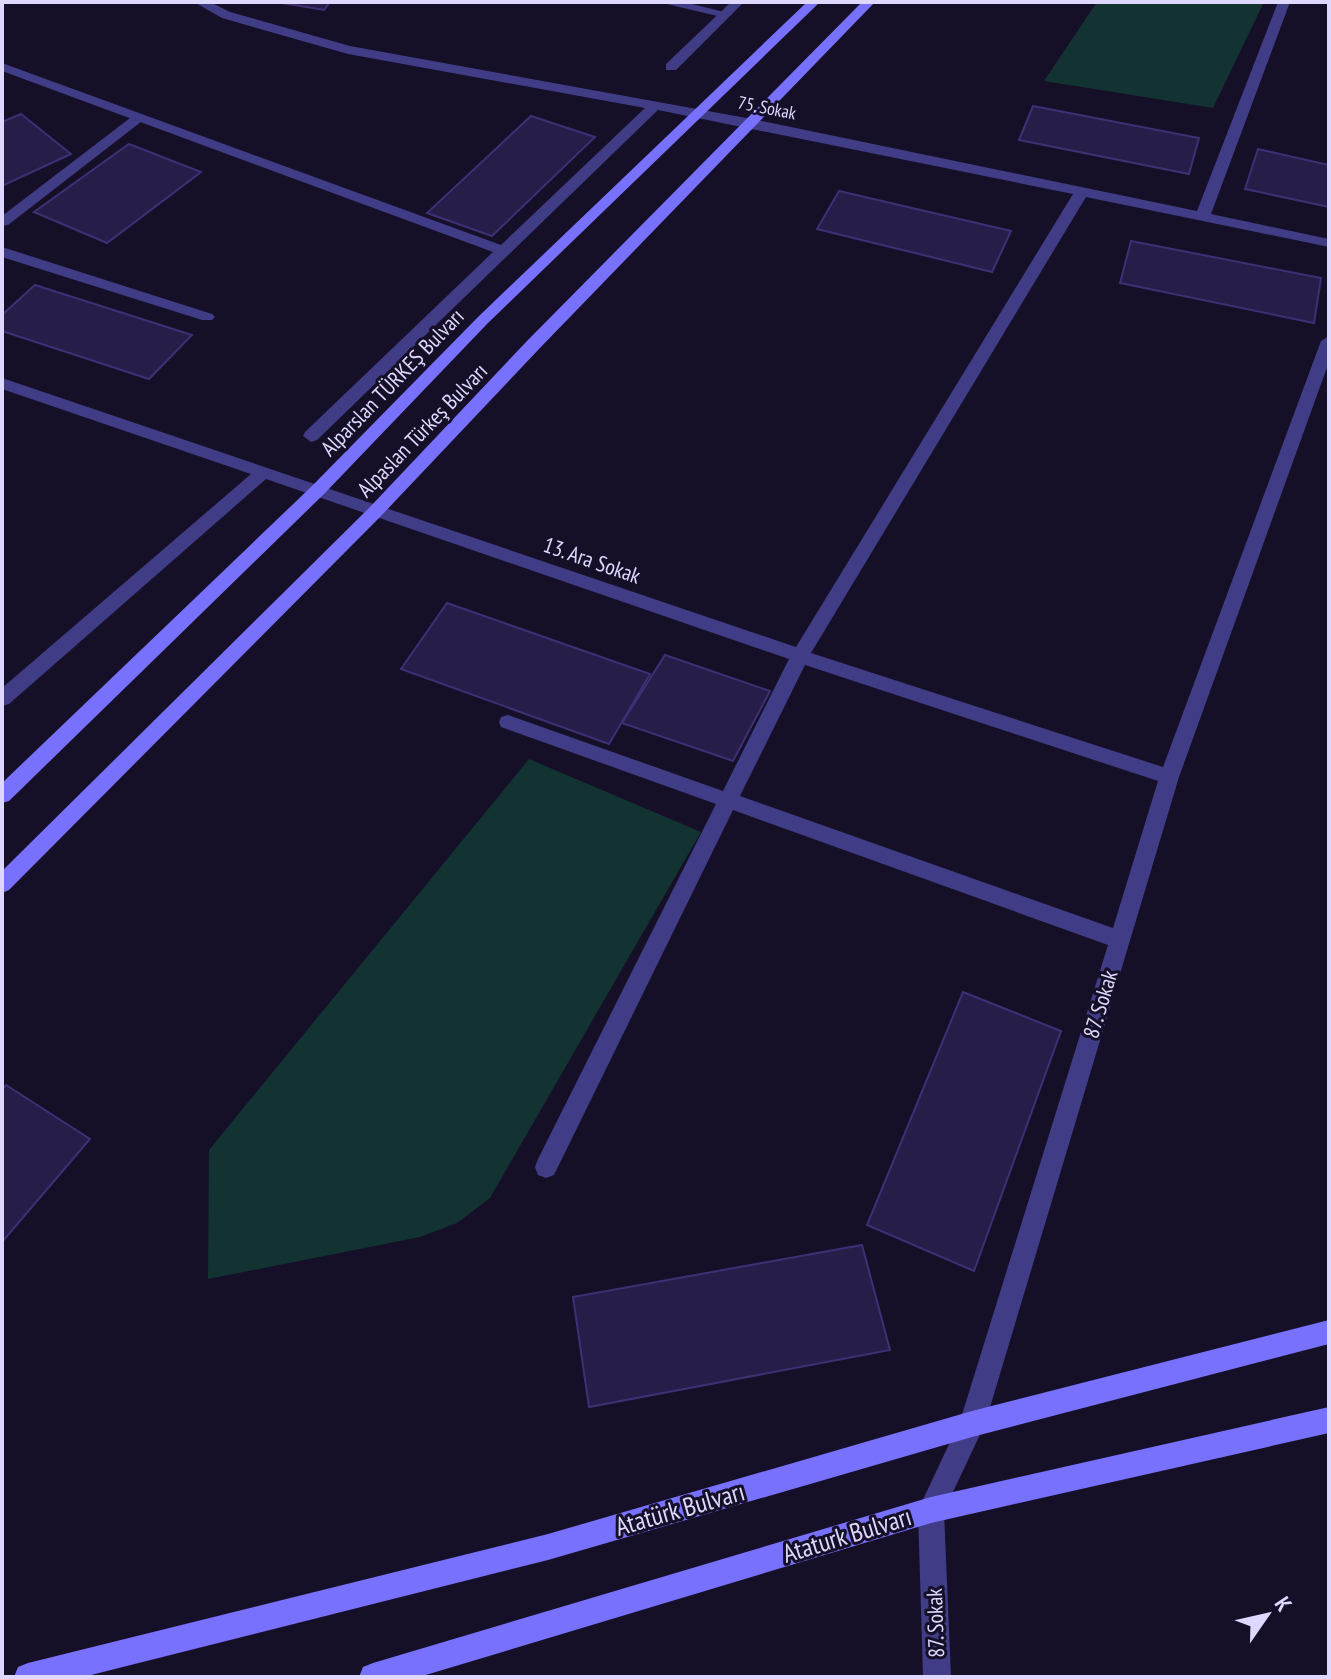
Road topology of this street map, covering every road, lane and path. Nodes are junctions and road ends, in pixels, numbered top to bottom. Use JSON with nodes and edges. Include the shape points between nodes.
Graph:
{"nodes":[{"id":1,"x":200,"y":2,"type":"edge"},
{"id":2,"x":664,"y":2,"type":"edge"},
{"id":3,"x":738,"y":2,"type":"edge"},
{"id":4,"x":814,"y":2,"type":"edge"},
{"id":5,"x":869,"y":2,"type":"edge"},
{"id":6,"x":1284,"y":2,"type":"edge"},
{"id":7,"x":726,"y":14,"type":"junction"},
{"id":8,"x":2,"y":67,"type":"edge"},
{"id":9,"x":671,"y":67,"type":"dead end"},
{"id":10,"x":653,"y":107,"type":"junction"},
{"id":11,"x":695,"y":114,"type":"junction"},
{"id":12,"x":139,"y":118,"type":"junction"},
{"id":13,"x":752,"y":123,"type":"junction"},
{"id":14,"x":1083,"y":190,"type":"junction"},
{"id":15,"x":1202,"y":218,"type":"junction"},
{"id":16,"x":3,"y":222,"type":"edge"},
{"id":17,"x":1329,"y":243,"type":"edge"},
{"id":18,"x":504,"y":251,"type":"junction"},
{"id":19,"x":2,"y":252,"type":"edge"},
{"id":20,"x":207,"y":317,"type":"dead end"},
{"id":21,"x":1329,"y":341,"type":"edge"},
{"id":22,"x":2,"y":383,"type":"edge"},
{"id":23,"x":311,"y":436,"type":"dead end"},
{"id":24,"x":265,"y":471,"type":"junction"},
{"id":25,"x":318,"y":490,"type":"junction"},
{"id":26,"x":375,"y":512,"type":"junction"},
{"id":27,"x":800,"y":656,"type":"junction"},
{"id":28,"x":2,"y":699,"type":"edge"},
{"id":29,"x":508,"y":722,"type":"dead end"},
{"id":30,"x":1169,"y":777,"type":"junction"},
{"id":31,"x":2,"y":795,"type":"edge"},
{"id":32,"x":727,"y":800,"type":"junction"},
{"id":33,"x":2,"y":884,"type":"edge"},
{"id":34,"x":1120,"y":940,"type":"junction"},
{"id":35,"x":546,"y":1167,"type":"dead end"},
{"id":36,"x":1329,"y":1332,"type":"edge"},
{"id":37,"x":1329,"y":1420,"type":"edge"},
{"id":38,"x":972,"y":1424,"type":"junction"},
{"id":39,"x":931,"y":1510,"type":"junction"},
{"id":40,"x":28,"y":1677,"type":"edge"},
{"id":41,"x":373,"y":1677,"type":"edge"},
{"id":42,"x":937,"y":1677,"type":"edge"}],
"edges":[{"from":1,"to":10,"type":"street","name":"75. Sokak","via":[[226,15],[348,50]]},
{"from":2,"to":7,"type":"street"},
{"from":3,"to":7,"type":"street"},
{"from":4,"to":11,"type":"main road","name":"Alparslan TÜRKEŞ Bulvarı"},
{"from":5,"to":13,"type":"main road","name":"Alpaslan Türkeş Bulvarı"},
{"from":6,"to":15,"type":"street"},
{"from":7,"to":9,"type":"street"},
{"from":8,"to":12,"type":"street"},
{"from":10,"to":11,"type":"street","name":"75. Sokak"},
{"from":10,"to":18,"type":"street"},
{"from":11,"to":13,"type":"street","name":"75. Sokak"},
{"from":11,"to":25,"type":"main road","name":"Alparslan TÜRKEŞ Bulvarı"},
{"from":12,"to":16,"type":"street"},
{"from":12,"to":18,"type":"street"},
{"from":13,"to":14,"type":"street","name":"75. Sokak"},
{"from":13,"to":26,"type":"main road","name":"Alpaslan Türkeş Bulvarı"},
{"from":14,"to":15,"type":"street","name":"75. Sokak"},
{"from":14,"to":27,"type":"street"},
{"from":15,"to":17,"type":"street","name":"75. Sokak"},
{"from":18,"to":23,"type":"street"},
{"from":19,"to":20,"type":"street"},
{"from":21,"to":30,"type":"street","name":"87. Sokak"},
{"from":22,"to":24,"type":"street","name":"13. Ara Sokak"},
{"from":24,"to":25,"type":"street","name":"13. Ara Sokak"},
{"from":24,"to":28,"type":"street"},
{"from":25,"to":26,"type":"street","name":"13. Ara Sokak"},
{"from":25,"to":31,"type":"main road","name":"Alparslan TÜRKEŞ Bulvarı"},
{"from":26,"to":27,"type":"street","name":"13. Ara Sokak"},
{"from":26,"to":33,"type":"main road","name":"Alpaslan Türkeş Bulvarı"},
{"from":27,"to":30,"type":"street","name":"13. Ara Sokak"},
{"from":27,"to":32,"type":"street"},
{"from":29,"to":32,"type":"street"},
{"from":30,"to":34,"type":"street","name":"87. Sokak"},
{"from":32,"to":34,"type":"street"},
{"from":32,"to":35,"type":"street"},
{"from":34,"to":38,"type":"street","name":"87. Sokak"},
{"from":36,"to":38,"type":"main road","name":"Atatürk Bulvarı"},
{"from":37,"to":39,"type":"main road","name":"Ataturk Bulvarı"},
{"from":38,"to":39,"type":"street","name":"87. Sokak"},
{"from":38,"to":40,"type":"main road","name":"Atatürk Bulvarı","via":[[548,1547]]},
{"from":39,"to":41,"type":"main road","name":"Ataturk Bulvarı"},
{"from":39,"to":42,"type":"street","name":"87. Sokak"}]}
